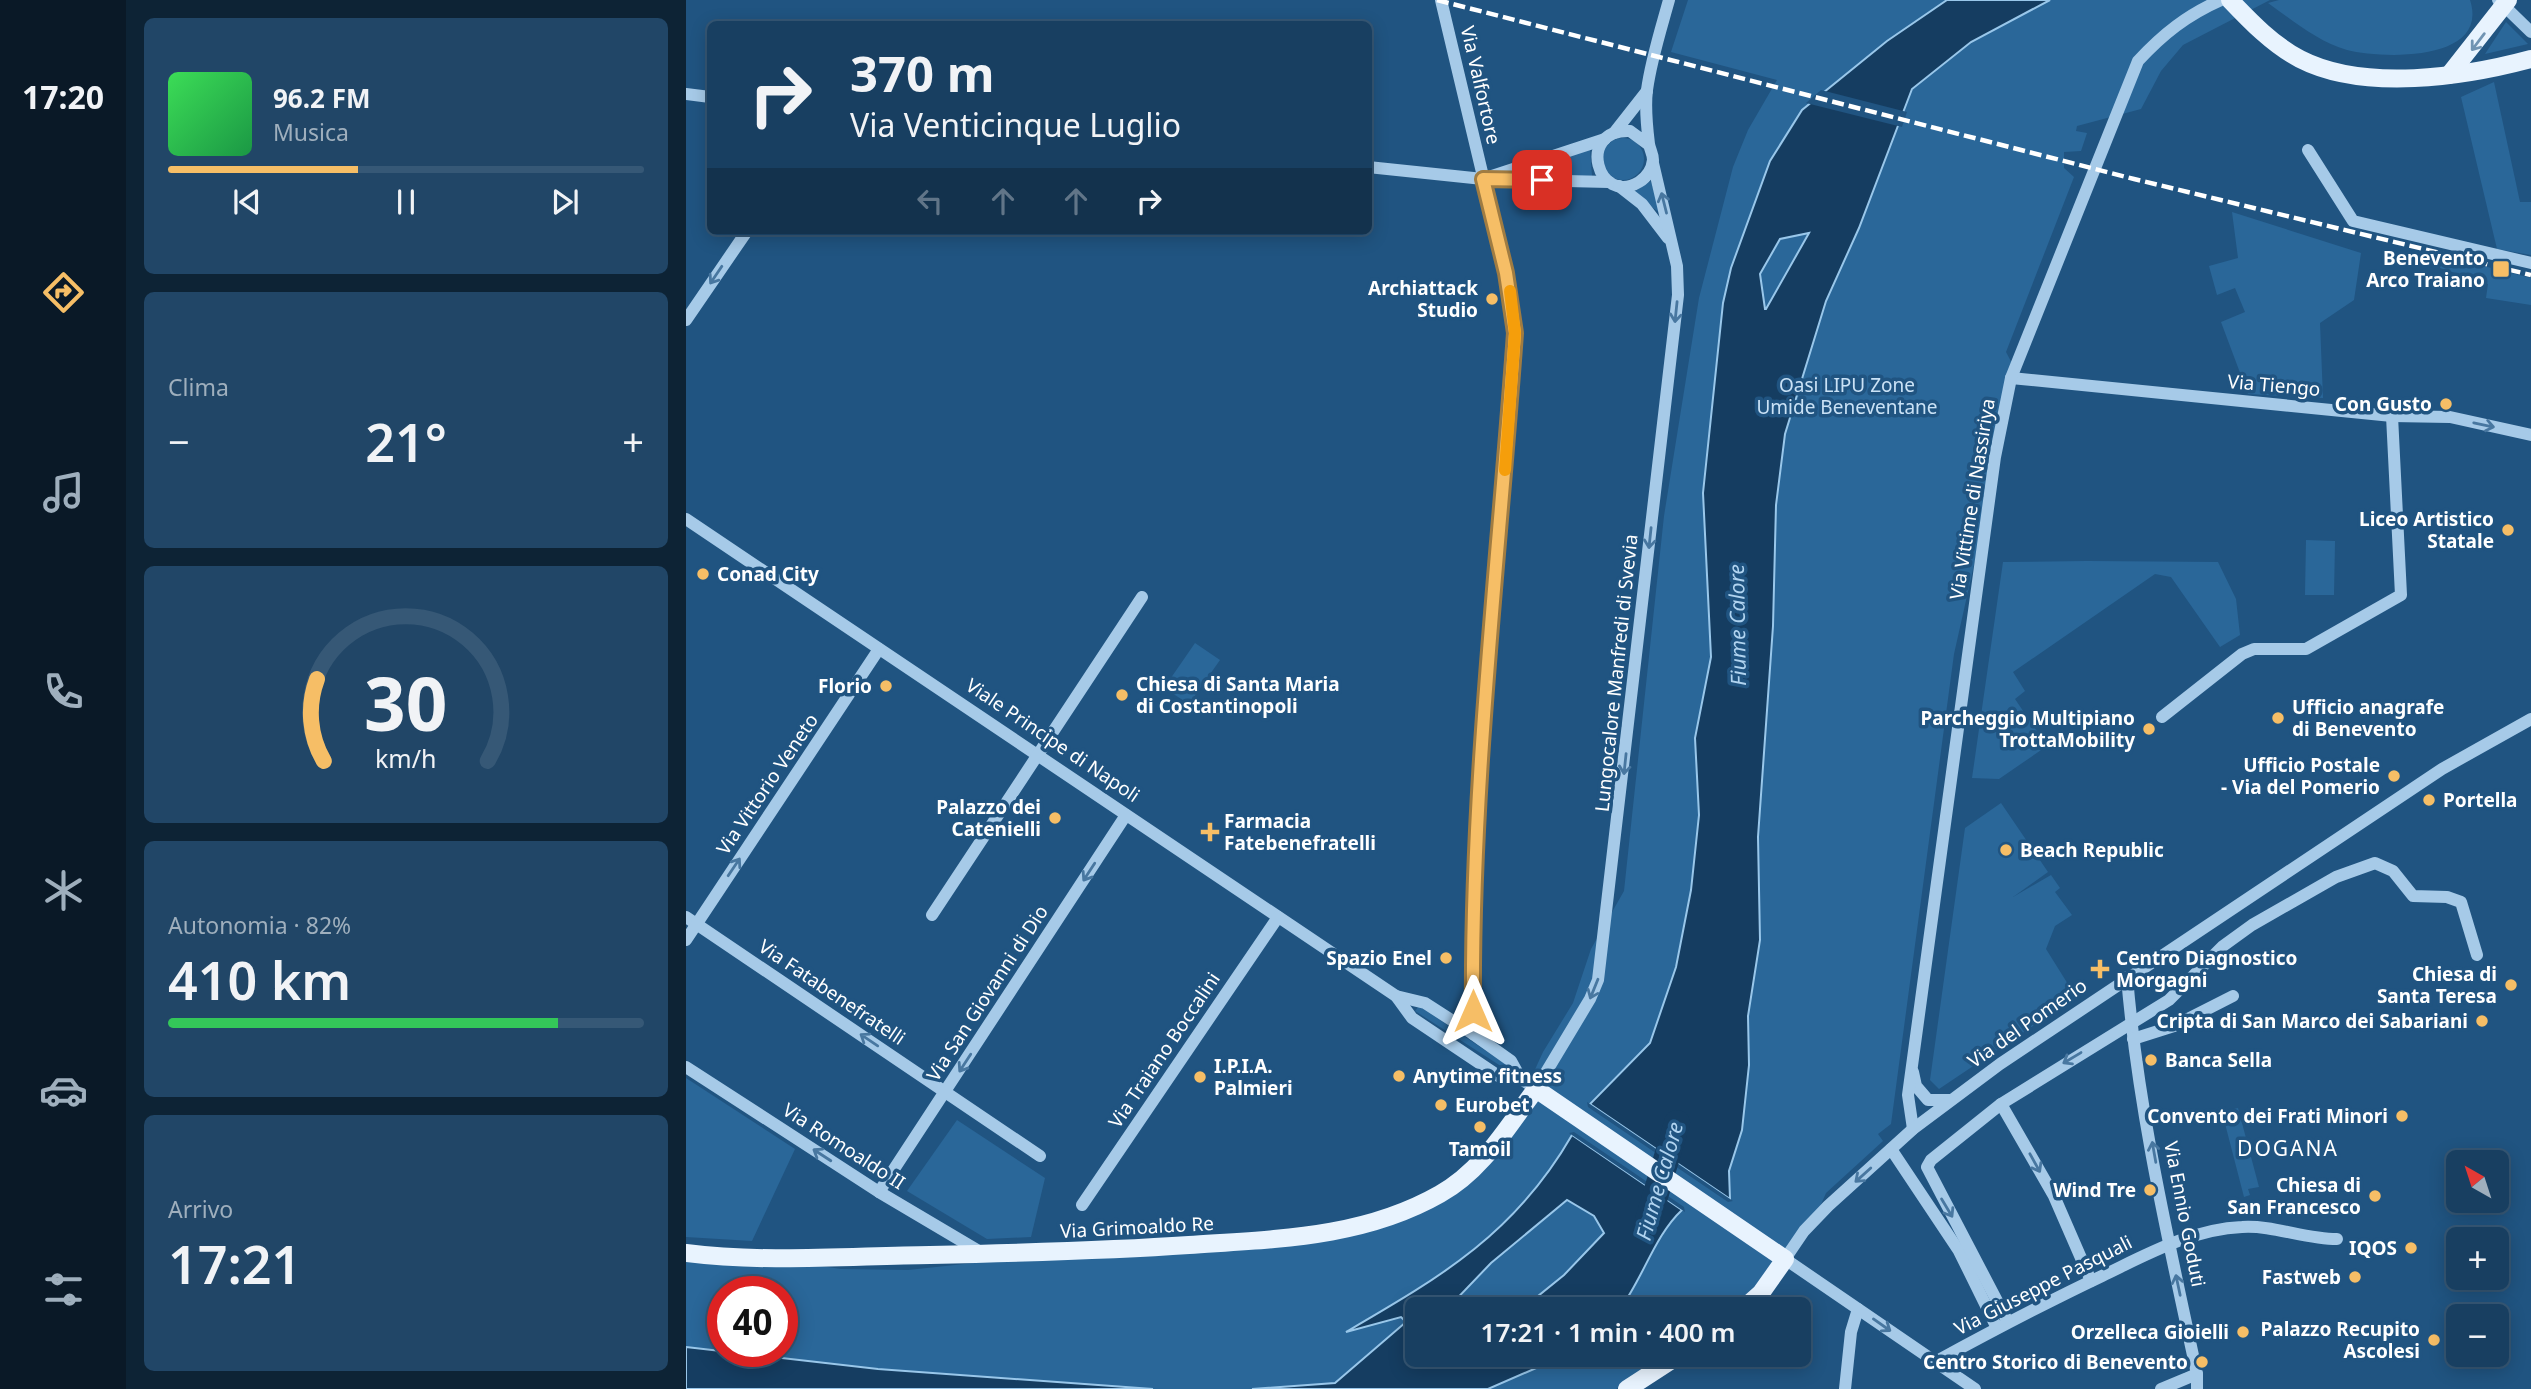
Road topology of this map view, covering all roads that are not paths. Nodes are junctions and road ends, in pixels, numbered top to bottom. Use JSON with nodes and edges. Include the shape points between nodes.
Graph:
{"nodes":[{"id":1,"x":1441,"y":0,"type":"edge"},
{"id":2,"x":1670,"y":0,"type":"edge"},
{"id":3,"x":2221,"y":0,"type":"edge"},
{"id":4,"x":2503,"y":2,"type":"edge"},
{"id":5,"x":2236,"y":7,"type":"edge"},
{"id":6,"x":2531,"y":32,"type":"edge"},
{"id":7,"x":2531,"y":59,"type":"edge"},
{"id":8,"x":2449,"y":75,"type":"junction"},
{"id":9,"x":1647,"y":90,"type":"junction"},
{"id":10,"x":686,"y":94,"type":"edge"},
{"id":11,"x":707,"y":97,"type":"edge"},
{"id":12,"x":1609,"y":136,"type":"junction"},
{"id":13,"x":1649,"y":145,"type":"junction"},
{"id":14,"x":2308,"y":150,"type":"dead end"},
{"id":15,"x":1653,"y":163,"type":"junction"},
{"id":16,"x":1372,"y":167,"type":"edge"},
{"id":17,"x":1483,"y":179,"type":"junction"},
{"id":18,"x":1614,"y":184,"type":"junction"},
{"id":19,"x":744,"y":235,"type":"edge"},
{"id":20,"x":1672,"y":244,"type":"junction"},
{"id":21,"x":2531,"y":263,"type":"edge"},
{"id":22,"x":686,"y":320,"type":"edge"},
{"id":23,"x":2011,"y":378,"type":"junction"},
{"id":24,"x":2392,"y":416,"type":"junction"},
{"id":25,"x":2531,"y":435,"type":"edge"},
{"id":26,"x":686,"y":519,"type":"edge"},
{"id":27,"x":1142,"y":597,"type":"dead end"},
{"id":28,"x":879,"y":649,"type":"junction"},
{"id":29,"x":2162,"y":717,"type":"dead end"},
{"id":30,"x":2531,"y":719,"type":"edge"},
{"id":31,"x":1038,"y":756,"type":"junction"},
{"id":32,"x":1126,"y":815,"type":"junction"},
{"id":33,"x":932,"y":915,"type":"dead end"},
{"id":34,"x":1278,"y":917,"type":"junction"},
{"id":35,"x":691,"y":921,"type":"edge"},
{"id":36,"x":686,"y":940,"type":"edge"},
{"id":37,"x":2477,"y":955,"type":"dead end"},
{"id":38,"x":2127,"y":977,"type":"junction"},
{"id":39,"x":1396,"y":996,"type":"junction"},
{"id":40,"x":2233,"y":996,"type":"dead end"},
{"id":41,"x":1417,"y":1000,"type":"junction"},
{"id":42,"x":1407,"y":1012,"type":"junction"},
{"id":43,"x":2131,"y":1025,"type":"junction"},
{"id":44,"x":1473,"y":1034,"type":"junction"},
{"id":45,"x":2133,"y":1039,"type":"junction"},
{"id":46,"x":686,"y":1066,"type":"edge"},
{"id":47,"x":1912,"y":1068,"type":"junction"},
{"id":48,"x":1520,"y":1078,"type":"junction"},
{"id":49,"x":945,"y":1093,"type":"junction"},
{"id":50,"x":1954,"y":1099,"type":"junction"},
{"id":51,"x":2001,"y":1104,"type":"junction"},
{"id":52,"x":1913,"y":1129,"type":"junction"},
{"id":53,"x":1892,"y":1149,"type":"junction"},
{"id":54,"x":1040,"y":1156,"type":"dead end"},
{"id":55,"x":879,"y":1192,"type":"junction"},
{"id":56,"x":1082,"y":1205,"type":"dead end"},
{"id":57,"x":2337,"y":1239,"type":"dead end"},
{"id":58,"x":2169,"y":1244,"type":"junction"},
{"id":59,"x":1964,"y":1248,"type":"junction"},
{"id":60,"x":686,"y":1253,"type":"edge"},
{"id":61,"x":984,"y":1254,"type":"junction"},
{"id":62,"x":1786,"y":1259,"type":"junction"},
{"id":63,"x":2091,"y":1281,"type":"junction"},
{"id":64,"x":1756,"y":1297,"type":"edge"},
{"id":65,"x":1858,"y":1309,"type":"junction"},
{"id":66,"x":2002,"y":1325,"type":"junction"},
{"id":67,"x":1935,"y":1362,"type":"junction"},
{"id":68,"x":1661,"y":1367,"type":"edge"},
{"id":69,"x":2197,"y":1374,"type":"junction"},
{"id":70,"x":1626,"y":1389,"type":"edge"},
{"id":71,"x":1845,"y":1389,"type":"edge"},
{"id":72,"x":1975,"y":1389,"type":"edge"},
{"id":73,"x":2161,"y":1389,"type":"edge"},
{"id":74,"x":2197,"y":1389,"type":"edge"}],
"edges":[{"from":1,"to":17,"type":"street","name":"Via Valfortore"},
{"from":2,"to":9,"type":"street"},
{"from":3,"to":23,"type":"street","name":"Via Vittime di Nassiriya","via":[[2189,14],[2137,61]]},
{"from":4,"to":6,"type":"street"},
{"from":4,"to":8,"type":"main road","one_way":true},
{"from":5,"to":8,"type":"main road","via":[[2300,59],[2342,75]]},
{"from":7,"to":8,"type":"main road"},
{"from":9,"to":12,"type":"street"},
{"from":9,"to":13,"type":"street"},
{"from":10,"to":11,"type":"street"},
{"from":12,"to":13,"type":"street","via":[[1638,134]]},
{"from":12,"to":17,"type":"street"},
{"from":12,"to":18,"type":"street","via":[[1597,157],[1598,166]]},
{"from":13,"to":15,"type":"street"},
{"from":14,"to":21,"type":"street","via":[[2353,221]]},
{"from":15,"to":18,"type":"street","via":[[1644,179],[1628,187]]},
{"from":20,"to":15,"type":"street","name":"Lungocalore Manfredi di Svevia","one_way":true},
{"from":16,"to":17,"type":"street"},
{"from":17,"to":18,"type":"street"},
{"from":17,"to":44,"type":"street","name":"Via Valfortore","via":[[1515,333],[1478,777]]},
{"from":18,"to":20,"type":"street","name":"Lungocalore Manfredi di Svevia","via":[[1656,219]]},
{"from":19,"to":22,"type":"street","one_way":true},
{"from":20,"to":48,"type":"street","name":"Lungocalore Manfredi di Svevia","one_way":true,"via":[[1678,296],[1603,958],[1590,999]]},
{"from":23,"to":24,"type":"street","name":"Via Tiengo"},
{"from":23,"to":47,"type":"street","name":"Via Vittime di Nassiriya","via":[[1995,457]]},
{"from":24,"to":25,"type":"street","name":"Via Tiengo","one_way":true,"via":[[2450,417]]},
{"from":24,"to":29,"type":"street","via":[[2401,595],[2306,649],[2254,649],[2242,654]]},
{"from":26,"to":28,"type":"street","name":"Viale Principe di Napoli"},
{"from":27,"to":31,"type":"street"},
{"from":28,"to":31,"type":"street","name":"Viale Principe di Napoli"},
{"from":35,"to":28,"type":"street","name":"Via Vittorio Veneto","one_way":true},
{"from":30,"to":38,"type":"street","name":"Via del Pomerio","via":[[2442,769]]},
{"from":31,"to":32,"type":"street","name":"Viale Principe di Napoli"},
{"from":31,"to":33,"type":"street"},
{"from":32,"to":34,"type":"street","name":"Viale Principe di Napoli"},
{"from":32,"to":49,"type":"street","name":"Via San Giovanni di Dio","one_way":true},
{"from":34,"to":39,"type":"street","name":"Viale Principe di Napoli"},
{"from":34,"to":56,"type":"street","name":"Via Traiano Boccalini"},
{"from":35,"to":36,"type":"street","name":"Via Vittorio Veneto"},
{"from":49,"to":35,"type":"street","name":"Via Fatabenefratelli","one_way":true},
{"from":37,"to":43,"type":"street","via":[[2461,902],[2413,896],[2393,872],[2375,863],[2345,873],[2252,925],[2169,1000]]},
{"from":38,"to":43,"type":"street","name":"Via Ennio Goduti"},
{"from":38,"to":50,"type":"street","name":"Via del Pomerio"},
{"from":39,"to":41,"type":"street"},
{"from":39,"to":42,"type":"street"},
{"from":40,"to":45,"type":"street","via":[[2174,1026]]},
{"from":41,"to":42,"type":"street","via":[[1407,1006]]},
{"from":41,"to":44,"type":"street"},
{"from":42,"to":48,"type":"street","via":[[1500,1077]]},
{"from":43,"to":45,"type":"street","name":"Via Ennio Goduti"},
{"from":43,"to":51,"type":"street","one_way":true},
{"from":44,"to":48,"type":"street","via":[[1511,1061]]},
{"from":58,"to":45,"type":"street","name":"Via Ennio Goduti","one_way":true},
{"from":55,"to":46,"type":"street","name":"Via Romoaldo II","one_way":true},
{"from":47,"to":50,"type":"street","via":[[1916,1086],[1928,1100]]},
{"from":47,"to":52,"type":"street","name":"Via Vittime di Nassiriya","via":[[1908,1095]]},
{"from":48,"to":61,"type":"main road","name":"Via Grimoaldo Re","via":[[1493,1147],[1469,1174],[1441,1194],[1393,1216],[1280,1240]]},
{"from":48,"to":62,"type":"main road"},
{"from":49,"to":54,"type":"street","name":"Via Fatabenefratelli"},
{"from":49,"to":55,"type":"street","name":"Via San Giovanni di Dio"},
{"from":50,"to":52,"type":"street","name":"Via del Pomerio"},
{"from":51,"to":59,"type":"street","one_way":true,"via":[[1927,1167]]},
{"from":51,"to":63,"type":"street","one_way":true,"via":[[2054,1196]]},
{"from":52,"to":53,"type":"street","name":"Via del Pomerio"},
{"from":53,"to":59,"type":"street"},
{"from":53,"to":62,"type":"street","name":"Via del Pomerio","one_way":true,"via":[[1820,1214]]},
{"from":55,"to":61,"type":"street","name":"Via Romoaldo II"},
{"from":57,"to":58,"type":"street","name":"Via Giuseppe Pasquali","via":[[2244,1226]]},
{"from":58,"to":63,"type":"street","name":"Via Giuseppe Pasquali"},
{"from":69,"to":58,"type":"street","name":"Via Ennio Goduti","one_way":true},
{"from":59,"to":66,"type":"street"},
{"from":60,"to":61,"type":"main road","name":"Via Grimoaldo Re","via":[[810,1257]]},
{"from":62,"to":64,"type":"main road"},
{"from":62,"to":65,"type":"street"},
{"from":63,"to":66,"type":"street","name":"Via Giuseppe Pasquali"},
{"from":65,"to":67,"type":"street","one_way":true},
{"from":65,"to":71,"type":"street"},
{"from":66,"to":67,"type":"street","name":"Via Giuseppe Pasquali"},
{"from":67,"to":72,"type":"street"},
{"from":68,"to":70,"type":"main road"},
{"from":69,"to":73,"type":"street"},
{"from":69,"to":74,"type":"street","name":"Via Ennio Goduti"}]}
